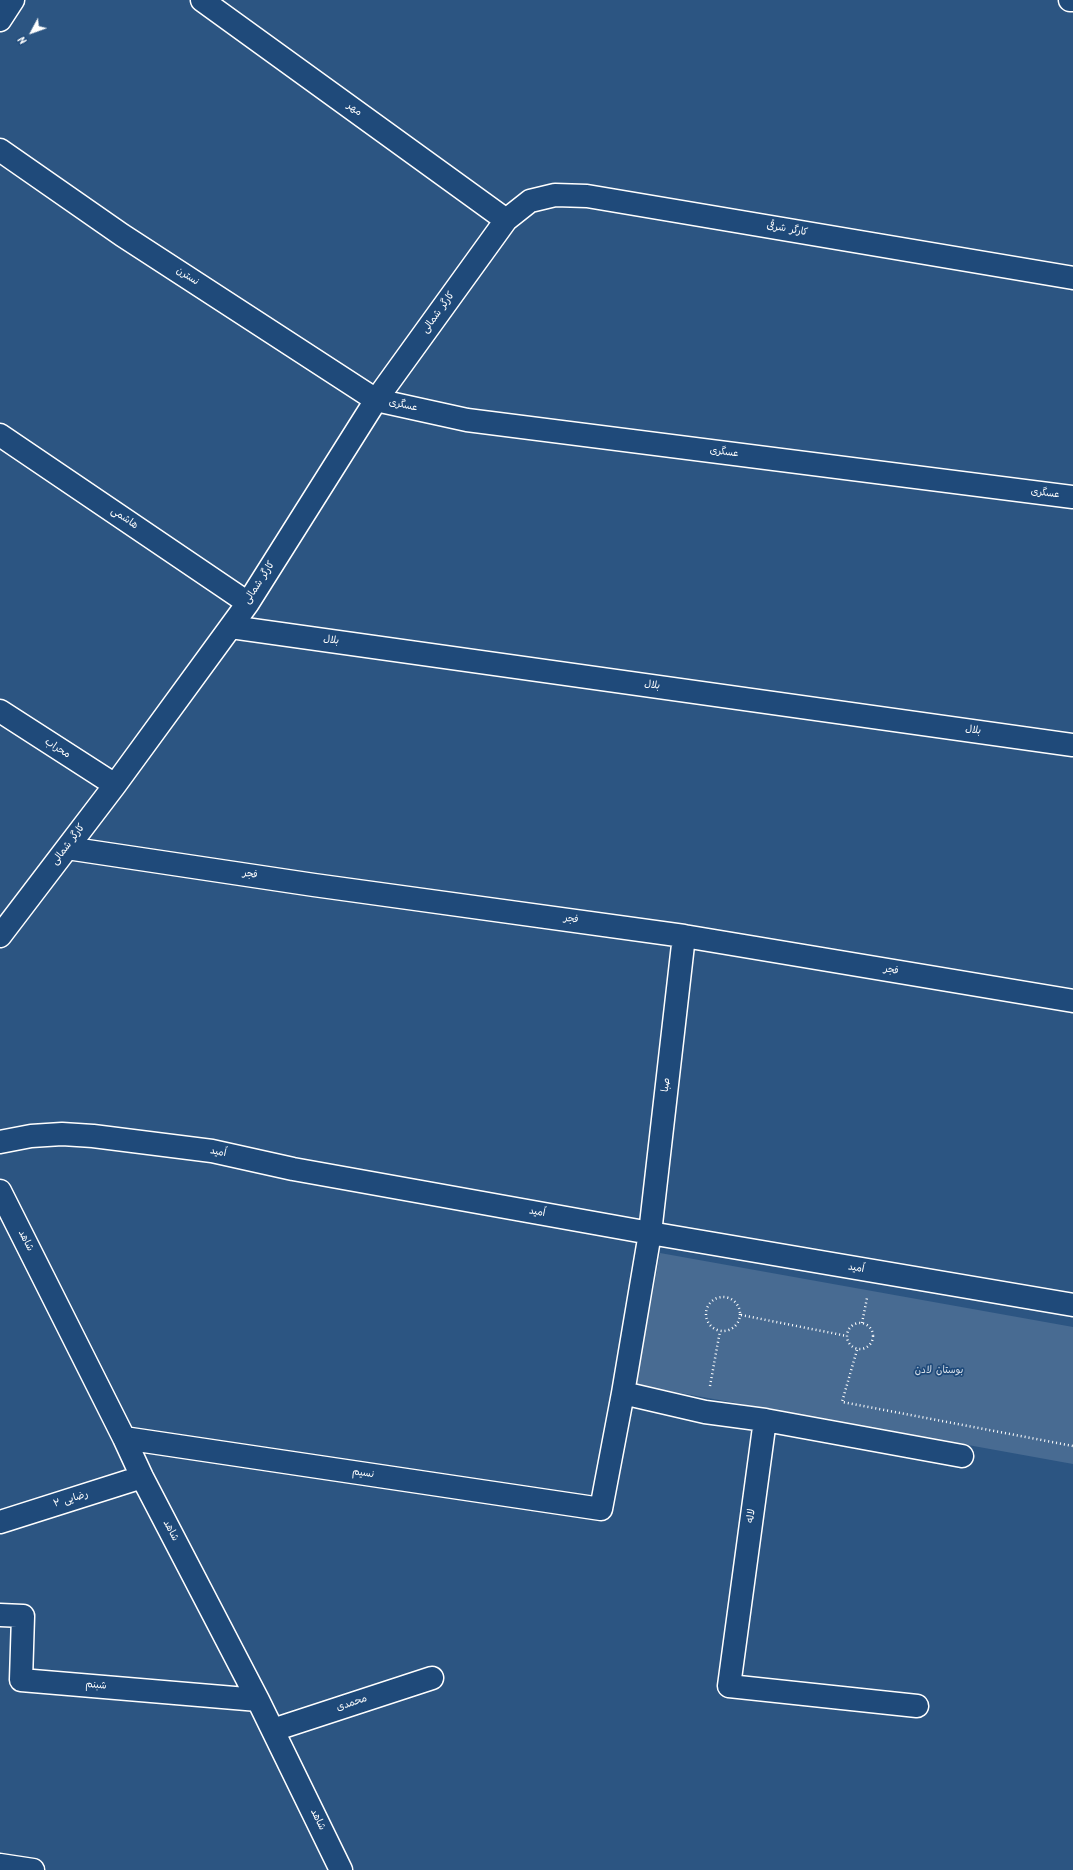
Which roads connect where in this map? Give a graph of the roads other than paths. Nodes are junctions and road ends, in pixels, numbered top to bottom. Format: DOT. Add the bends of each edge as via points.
graph roads {
  1 [pos="13,0"];
  2 [pos="202,0"];
  3 [pos="0,20"];
  4 [pos="0,150"];
  5 [pos="506,220"];
  6 [pos="1073,278"];
  7 [pos="376,400"];
  8 [pos="0,435"];
  9 [pos="1073,497"];
  10 [pos="248,602"];
  11 [pos="230,627"];
  12 [pos="0,712"];
  13 [pos="1073,745"];
  14 [pos="115,785"];
  15 [pos="67,848"];
  16 [pos="0,936"];
  17 [pos="684,936"];
  18 [pos="1073,1001"];
  19 [pos="0,1142"];
  20 [pos="0,1191"];
  21 [pos="650,1234"];
  22 [pos="1073,1305"];
  23 [pos="623,1393"];
  24 [pos="765,1420"];
  25 [pos="124,1438"];
  26 [pos="962,1456"];
  27 [pos="142,1477"];
  28 [pos="0,1522"];
  29 [pos="0,1615"];
  30 [pos="432,1678"];
  31 [pos="258,1700"];
  32 [pos="917,1706"];
  33 [pos="273,1730"];
  34 [pos="0,1864"];
  35 [pos="33,1870"];
  36 [pos="341,1870"];
  1 -- 3 [label="street"];
  2 -- 5 [label="street, مهر"];
  4 -- 7 [label="street, نسترن" via="122,235"];
  5 -- 6 [label="street, کارگر شرقی" via="530,201 556,195 587,196"];
  5 -- 7 [label="street, کارگر شمالی"];
  7 -- 9 [label="street, عسگری" via="468,420"];
  7 -- 10 [label="street, کارگر شمالی"];
  8 -- 10 [label="street, هاشمی"];
  10 -- 11 [label="street, کارگر شمالی"];
  11 -- 13 [label="street, بلال"];
  11 -- 14 [label="street, کارگر شمالی"];
  12 -- 14 [label="street, محراب"];
  14 -- 15 [label="street, کارگر شمالی"];
  15 -- 16 [label="street, کارگر شمالی"];
  15 -- 17 [label="street, فجر"];
  17 -- 18 [label="street, فجر"];
  17 -- 21 [label="street, صبا"];
  19 -- 21 [label="street, اُمید" via="31,1136 69,1135 212,1151 293,1169"];
  20 -- 25 [label="street, شاهد"];
  21 -- 22 [label="street, اُمید"];
  21 -- 23 [label="street, صبا"];
  23 -- 24 [label="street" via="705,1412"];
  23 -- 25 [label="street, نسیم" via="601,1510"];
  24 -- 26 [label="street"];
  24 -- 32 [label="street, لاله" via="729,1686"];
  25 -- 27 [label="street, شاهد"];
  27 -- 28 [label="street, رضایی ۲"];
  27 -- 31 [label="street, شاهد"];
  29 -- 31 [label="street, شبنم" via="23,1616 21,1680"];
  30 -- 33 [label="street, محمدی"];
  31 -- 33 [label="street, شاهد"];
  33 -- 36 [label="street, شاهد"];
  34 -- 35 [label="street"];
}
